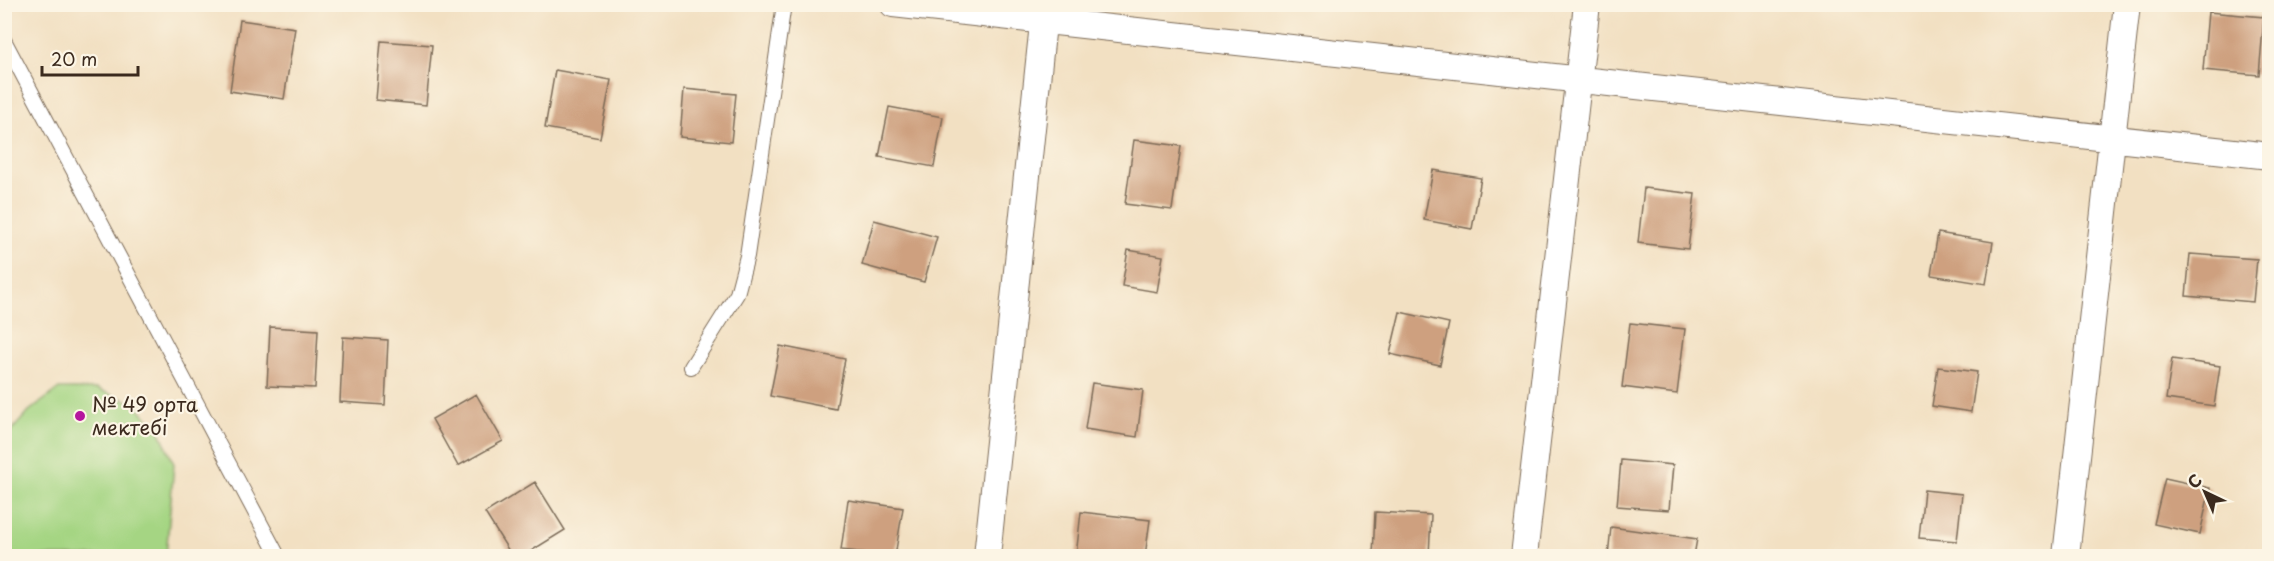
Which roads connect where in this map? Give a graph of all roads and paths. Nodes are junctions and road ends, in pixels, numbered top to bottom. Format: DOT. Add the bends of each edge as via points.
graph roads {
  1 [pos="784,4"];
  2 [pos="893,4"];
  3 [pos="1587,4"];
  4 [pos="2127,4"];
  5 [pos="1044,13"];
  6 [pos="4,40"];
  7 [pos="1579,80"];
  8 [pos="2114,139"];
  9 [pos="2270,156"];
  10 [pos="691,367"];
  11 [pos="278,556"];
  12 [pos="987,556"];
  13 [pos="1524,556"];
  14 [pos="2066,556"];
  1 -- 10 [label="lane" via="745,266 737,294"];
  2 -- 5 [label="street"];
  3 -- 7 [label="street"];
  4 -- 8 [label="street"];
  5 -- 7 [label="street"];
  5 -- 12 [label="street"];
  6 -- 11 [label="lane"];
  7 -- 8 [label="street"];
  7 -- 13 [label="street"];
  8 -- 9 [label="street"];
  8 -- 14 [label="street"];
}
